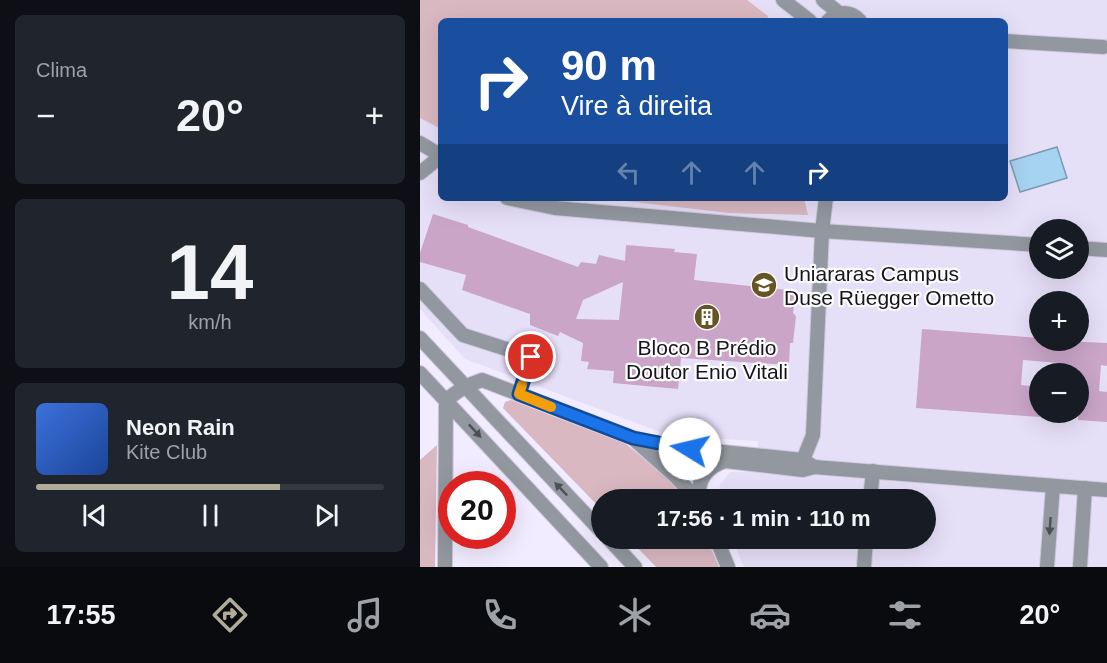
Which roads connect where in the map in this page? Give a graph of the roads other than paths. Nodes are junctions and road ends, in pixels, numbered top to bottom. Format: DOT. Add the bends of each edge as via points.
graph roads {
  1 [pos="783,0"];
  2 [pos="823,0"];
  3 [pos="845,12"];
  4 [pos="806,18"];
  5 [pos="1008,41"];
  6 [pos="1103,47"];
  7 [pos="420,143"];
  8 [pos="438,155"];
  9 [pos="438,158"];
  10 [pos="420,173"];
  11 [pos="521,201"];
  12 [pos="826,201"];
  13 [pos="822,231"];
  14 [pos="1029,244"];
  15 [pos="1089,249"];
  16 [pos="1107,250"];
  17 [pos="420,289"];
  18 [pos="420,338"];
  19 [pos="420,373"];
  20 [pos="464,387"];
  21 [pos="519,394"];
  22 [pos="446,400"];
  23 [pos="633,438"];
  24 [pos="807,466"];
  25 [pos="873,471"];
  26 [pos="1053,486"];
  27 [pos="1085,488"];
  28 [pos="688,489"];
  29 [pos="700,489"];
  30 [pos="871,489"];
  31 [pos="1107,490"];
  32 [pos="591,520"];
  33 [pos="618,549"];
  34 [pos="721,549"];
  35 [pos="865,549"];
  36 [pos="446,567"];
  37 [pos="601,567"];
  38 [pos="635,567"];
  39 [pos="728,567"];
  40 [pos="864,567"];
  41 [pos="1047,567"];
  42 [pos="1080,567"];
  1 -- 4 [label="street"];
  2 -- 3 [label="street"];
  5 -- 6 [label="street"];
  7 -- 8 [label="street"];
  9 -- 10 [label="street"];
  11 -- 13 [label="street" via="555,208"];
  12 -- 13 [label="street"];
  13 -- 14 [label="street"];
  13 -- 24 [label="street" via="813,435"];
  15 -- 16 [label="street"];
  17 -- 21 [label="street" via="463,335 537,359"];
  18 -- 20 [label="street"];
  19 -- 22 [label="street"];
  20 -- 21 [label="street" via="482,380"];
  20 -- 22 [label="street"];
  32 -- 20 [label="street, one-way"];
  21 -- 23 [label="street"];
  22 -- 36 [label="street"];
  22 -- 37 [label="street, one-way"];
  23 -- 24 [label="street"];
  23 -- 28 [label="street"];
  24 -- 25 [label="street"];
  24 -- 29 [label="street" via="725,461 709,469"];
  25 -- 26 [label="street"];
  25 -- 30 [label="street"];
  26 -- 27 [label="street"];
  26 -- 41 [label="street, one-way"];
  27 -- 31 [label="street"];
  27 -- 42 [label="street"];
  33 -- 38 [label="street"];
  34 -- 39 [label="street"];
  35 -- 40 [label="street"];
}
